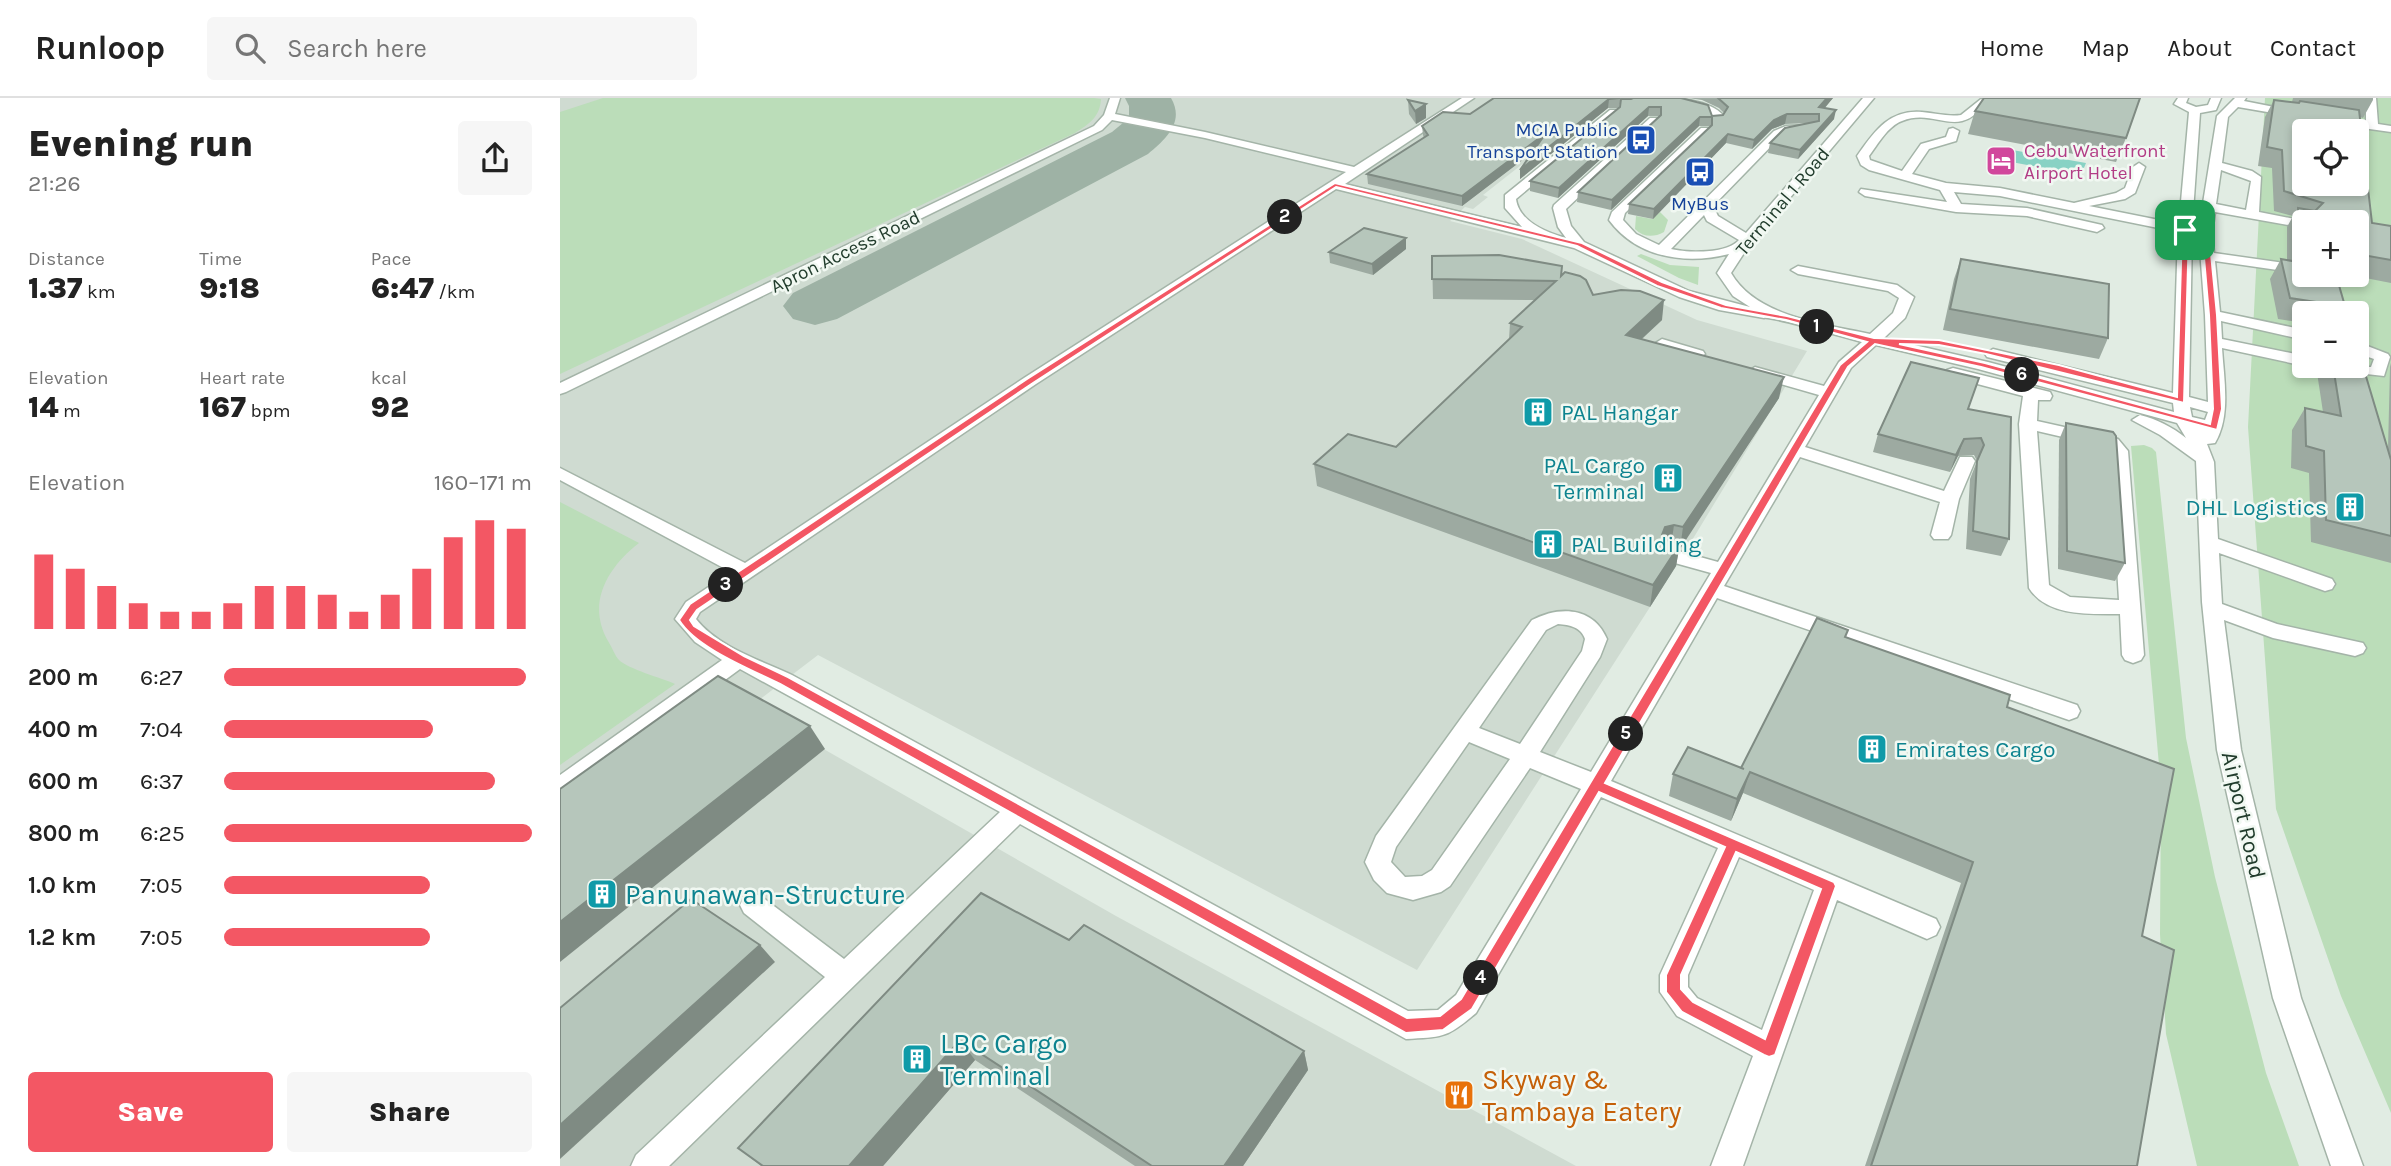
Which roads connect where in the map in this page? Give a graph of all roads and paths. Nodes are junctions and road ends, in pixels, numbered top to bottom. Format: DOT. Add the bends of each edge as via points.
graph roads {
  1 [pos="1115,98"];
  2 [pos="1469,98"];
  3 [pos="1661,98"];
  4 [pos="1869,98"];
  5 [pos="2183,98"];
  6 [pos="2216,98"];
  7 [pos="2371,98"];
  8 [pos="1677,101"];
  9 [pos="2239,101"];
  10 [pos="1981,102"];
  11 [pos="2195,110"];
  12 [pos="1665,111"];
  13 [pos="1614,112"];
  14 [pos="1109,116"];
  15 [pos="1654,120"];
  16 [pos="1811,127"];
  17 [pos="2372,127"];
  18 [pos="1825,129"];
  19 [pos="2391,129"];
  20 [pos="1954,131"];
  21 [pos="1840,132"];
  22 [pos="2216,164"];
  23 [pos="2139,167"];
  24 [pos="1356,171"];
  25 [pos="1905,176"];
  26 [pos="1335,185"];
  27 [pos="1945,187"];
  28 [pos="1865,191"];
  29 [pos="2064,205"];
  30 [pos="1707,206"];
  31 [pos="2210,207"];
  32 [pos="1956,208"];
  33 [pos="2252,213"];
  34 [pos="2292,221"];
  35 [pos="2096,228"];
  36 [pos="2185,230"];
  37 [pos="2205,233"];
  38 [pos="1541,234"];
  39 [pos="1743,244"];
  40 [pos="1579,245"];
  41 [pos="1662,250"];
  42 [pos="2208,256"];
  43 [pos="2292,268"];
  44 [pos="1798,270"];
  45 [pos="2213,315"];
  46 [pos="1787,318"];
  47 [pos="2292,332"];
  48 [pos="1873,341"];
  49 [pos="2214,342"];
  50 [pos="1662,344"];
  51 [pos="2369,352"];
  52 [pos="2292,358"];
  53 [pos="1713,359"];
  54 [pos="1739,367"];
  55 [pos="2369,372"];
  56 [pos="560,389"];
  57 [pos="1829,393"];
  58 [pos="2032,393"];
  59 [pos="2181,401"];
  60 [pos="2217,409"];
  61 [pos="2184,422"];
  62 [pos="2028,424"];
  63 [pos="2214,428"];
  64 [pos="1793,449"];
  65 [pos="2204,457"];
  66 [pos="1966,461"];
  67 [pos="560,472"];
  68 [pos="1950,499"];
  69 [pos="1941,536"];
  70 [pos="2209,542"];
  71 [pos="1671,555"];
  72 [pos="746,572"];
  73 [pos="1717,580"];
  74 [pos="2325,584"];
  75 [pos="2130,607"];
  76 [pos="2213,608"];
  77 [pos="2356,648"];
  78 [pos="2133,655"];
  79 [pos="740,659"];
  80 [pos="2069,710"];
  81 [pos="1464,731"];
  82 [pos="1525,756"];
  83 [pos="1597,785"];
  84 [pos="560,788"];
  85 [pos="1017,811"];
  86 [pos="1732,844"];
  87 [pos="1829,886"];
  88 [pos="753,905"];
  89 [pos="1927,927"];
  90 [pos="846,976"];
  91 [pos="1769,1049"];
  92 [pos="648,1166"];
  93 [pos="1727,1166"];
  94 [pos="2347,1166"];
  1 -- 14 [label="street"];
  2 -- 24 [label="street"];
  3 -- 8 [label="street"];
  4 -- 21 [label="street, Terminal 1 Road"];
  5 -- 11 [label="street" via="2180,104"];
  6 -- 11 [label="street" via="2212,108"];
  7 -- 17 [label="street"];
  8 -- 12 [label="street"];
  8 -- 41 [label="street" via="1712,110 1718,116 1616,220 1637,241"];
  9 -- 17 [label="street"];
  9 -- 22 [label="street, Airport Road" via="2223,117"];
  10 -- 25 [label="street" via="1967,118 1902,116 1893,121 1863,156 1873,167"];
  11 -- 36 [label="street, Airport Road"];
  13 -- 38 [label="street" via="1510,198 1516,215"];
  14 -- 24 [label="street"];
  14 -- 56 [label="street, Apron Access Road" via="1098,128 1057,150"];
  15 -- 40 [label="street" via="1559,208 1565,227"];
  16 -- 30 [label="street" via="1778,133"];
  17 -- 19 [label="street"];
  18 -- 21 [label="street"];
  20 -- 25 [label="street" via="1952,139 1925,147"];
  21 -- 39 [label="street, Terminal 1 Road"];
  22 -- 31 [label="street, Airport Road"];
  22 -- 33 [label="street" via="2257,180"];
  23 -- 29 [label="street" via="2132,190 2099,201"];
  24 -- 26 [label="street"];
  25 -- 27 [label="street"];
  26 -- 38 [label="street"];
  26 -- 72 [label="street" via="1030,381"];
  27 -- 29 [label="street"];
  27 -- 32 [label="street"];
  28 -- 32 [label="street"];
  29 -- 36 [label="street"];
  30 -- 39 [label="street" via="1712,218"];
  30 -- 41 [label="street"];
  31 -- 33 [label="street"];
  31 -- 37 [label="street, Airport Road"];
  32 -- 35 [label="street" via="2026,212"];
  33 -- 34 [label="street"];
  36 -- 37 [label="street"];
  36 -- 59 [label="street, Airport Road"];
  37 -- 42 [label="street, Airport Road"];
  38 -- 40 [label="street"];
  39 -- 41 [label="street" via="1701,256"];
  39 -- 46 [label="street, Terminal 1 Road" via="1724,273 1728,284"];
  40 -- 46 [label="street" via="1684,294 1724,307"];
  42 -- 43 [label="street"];
  42 -- 45 [label="street, Airport Road"];
  44 -- 48 [label="street" via="1892,288 1907,296 1900,315"];
  45 -- 47 [label="street"];
  45 -- 49 [label="street, Airport Road"];
  46 -- 48 [label="street, Terminal 1 Road"];
  48 -- 57 [label="street" via="1844,365"];
  48 -- 58 [label="street, Terminal 1 Road" via="1959,375"];
  48 -- 59 [label="street, Terminal 1 Road" via="1939,342"];
  48 -- 61 [label="street, Terminal 1 Road" via="1996,368"];
  49 -- 52 [label="street"];
  49 -- 60 [label="street, Airport Road"];
  50 -- 53 [label="street"];
  51 -- 55 [label="street" via="2382,357 2378,373"];
  54 -- 57 [label="street"];
  57 -- 64 [label="street"];
  58 -- 62 [label="street"];
  58 -- 65 [label="street, Terminal 1 Road" via="2149,423"];
  59 -- 60 [label="street, Terminal 1 Road"];
  59 -- 61 [label="street, Airport Road"];
  60 -- 63 [label="street, Airport Road"];
  61 -- 63 [label="street, Terminal 1 Road"];
  61 -- 65 [label="street, Airport Road"];
  62 -- 75 [label="street" via="2112,443 2119,451"];
  62 -- 75 [label="street" via="2039,588 2049,598 2066,604"];
  63 -- 65 [label="street, Airport Road"];
  64 -- 68 [label="street"];
  64 -- 73 [label="street"];
  65 -- 70 [label="street, Airport Road"];
  66 -- 68 [label="street"];
  67 -- 72 [label="street"];
  68 -- 69 [label="street"];
  70 -- 74 [label="street"];
  70 -- 76 [label="street, Airport Road"];
  71 -- 73 [label="street"];
  72 -- 79 [label="street" via="694,607 685,620 690,629"];
  73 -- 80 [label="street"];
  73 -- 83 [label="street"];
  75 -- 78 [label="street"];
  76 -- 77 [label="street" via="2273,631"];
  76 -- 94 [label="street, Airport Road" via="2229,750 2287,998"];
  79 -- 84 [label="street"];
  79 -- 85 [label="street"];
  81 -- 82 [label="street"];
  81 -- 82 [label="street" via="1539,625 1555,617 1583,622 1594,632 1595,645"];
  81 -- 82 [label="street" via="1380,852 1381,872 1398,887 1421,889 1441,878"];
  82 -- 83 [label="street"];
  83 -- 85 [label="street" via="1466,1004 1443,1023 1406,1025"];
  83 -- 86 [label="street"];
  85 -- 90 [label="street"];
  86 -- 87 [label="street"];
  86 -- 91 [label="street" via="1674,975 1674,992 1687,1007"];
  87 -- 89 [label="street"];
  87 -- 91 [label="street"];
  88 -- 90 [label="street"];
  90 -- 92 [label="street"];
  91 -- 93 [label="street"];
}
